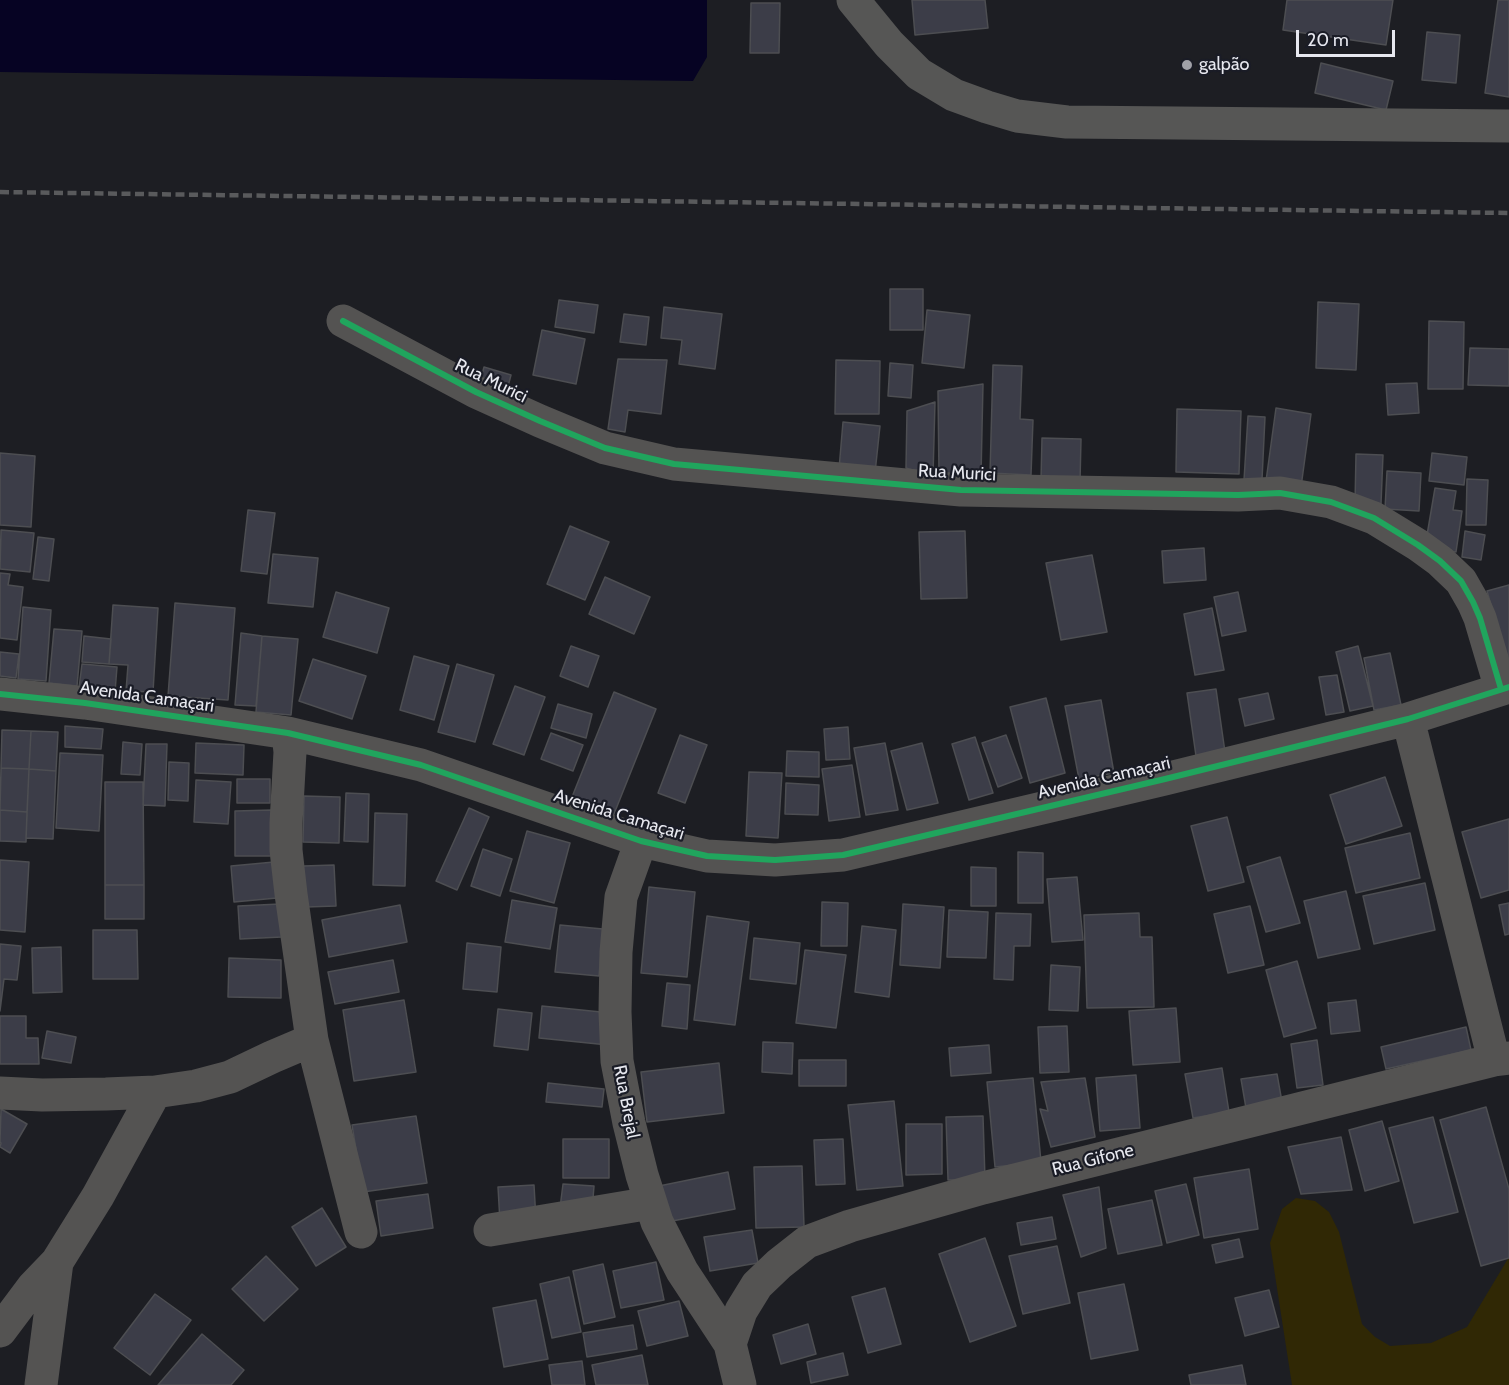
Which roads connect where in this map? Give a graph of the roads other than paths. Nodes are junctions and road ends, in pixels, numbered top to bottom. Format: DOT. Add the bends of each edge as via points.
graph roads {
  1 [pos="854,0"];
  2 [pos="1509,126"];
  3 [pos="343,321"];
  4 [pos="1505,688"];
  5 [pos="0,694"];
  6 [pos="1408,719"];
  7 [pos="288,733"];
  8 [pos="641,841"];
  9 [pos="312,1040"];
  10 [pos="1501,1059"];
  11 [pos="155,1092"];
  12 [pos="0,1093"];
  13 [pos="651,1203"];
  14 [pos="490,1230"];
  15 [pos="361,1232"];
  16 [pos="57,1262"];
  17 [pos="0,1331"];
  18 [pos="730,1344"];
  19 [pos="41,1385"];
  20 [pos="740,1385"];
  1 -- 2 [label="street" via="888,44 919,74 954,95 1017,116 1068,122"];
  3 -- 4 [label="street, Rua Murici" via="476,392 540,421 605,448 674,464 962,490 1280,493 1331,502 1374,519 1418,545 1461,581 1480,618"];
  4 -- 6 [label="street, Avenida Camaçari"];
  5 -- 7 [label="street, Avenida Camaçari"];
  6 -- 8 [label="street, Avenida Camaçari" via="843,855 775,860 707,856"];
  6 -- 10 [label="street"];
  7 -- 8 [label="street, Avenida Camaçari" via="421,765"];
  7 -- 9 [label="street" via="286,850"];
  8 -- 13 [label="street, Rua Brejal" via="621,897 615,1012 617,1060"];
  9 -- 11 [label="street" via="230,1077"];
  9 -- 15 [label="street"];
  10 -- 18 [label="street, Rua Gifone" via="983,1188 850,1226 807,1242 778,1264 757,1285 741,1311"];
  11 -- 12 [label="street"];
  11 -- 16 [label="street"];
  13 -- 14 [label="street"];
  13 -- 18 [label="street, Rua Brejal" via="682,1271"];
  16 -- 17 [label="street"];
  16 -- 19 [label="street"];
  18 -- 20 [label="street"];
}
